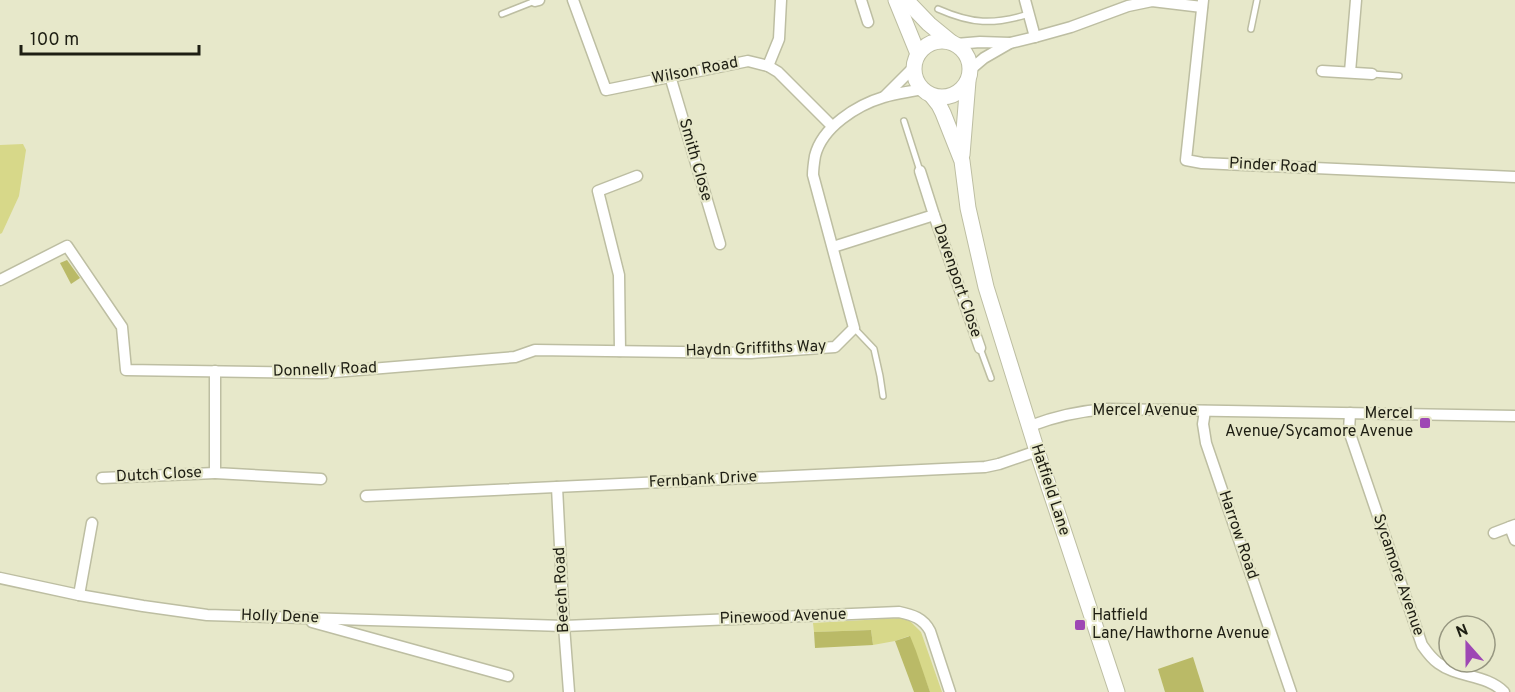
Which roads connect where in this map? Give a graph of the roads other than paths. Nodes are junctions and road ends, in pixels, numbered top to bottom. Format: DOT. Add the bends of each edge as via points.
graph roads {
  1 [pos="573,0"];
  2 [pos="781,0"];
  3 [pos="861,0"];
  4 [pos="897,0"];
  5 [pos="906,0"];
  6 [pos="1025,0"];
  7 [pos="1257,0"];
  8 [pos="1356,0"];
  9 [pos="537,1"];
  10 [pos="1203,3"];
  11 [pos="938,9"];
  12 [pos="502,14"];
  13 [pos="1029,14"];
  14 [pos="868,22"];
  15 [pos="1251,28"];
  16 [pos="1035,38"];
  17 [pos="954,43"];
  18 [pos="1010,43"];
  19 [pos="916,61"];
  20 [pos="768,66"];
  21 [pos="1322,71"];
  22 [pos="1350,72"];
  23 [pos="1372,74"];
  24 [pos="969,75"];
  25 [pos="670,76"];
  26 [pos="1399,76"];
  27 [pos="927,93"];
  28 [pos="884,97"];
  29 [pos="904,121"];
  30 [pos="832,126"];
  31 [pos="962,162"];
  32 [pos="921,171"];
  33 [pos="638,176"];
  34 [pos="1515,177"];
  35 [pos="934,215"];
  36 [pos="720,244"];
  37 [pos="833,247"];
  38 [pos="0,280"];
  39 [pos="854,328"];
  40 [pos="980,348"];
  41 [pos="621,351"];
  42 [pos="522,354"];
  43 [pos="214,371"];
  44 [pos="991,378"];
  45 [pos="883,396"];
  46 [pos="1205,411"];
  47 [pos="1350,412"];
  48 [pos="1515,416"];
  49 [pos="1029,426"];
  50 [pos="1036,451"];
  51 [pos="215,473"];
  52 [pos="102,478"];
  53 [pos="321,479"];
  54 [pos="557,487"];
  55 [pos="366,496"];
  56 [pos="92,523"];
  57 [pos="1512,526"];
  58 [pos="1494,533"];
  59 [pos="1515,540"];
  60 [pos="0,578"];
  61 [pos="79,596"];
  62 [pos="294,618"];
  63 [pos="564,627"];
  64 [pos="508,676"];
  65 [pos="1289,691"];
  66 [pos="569,692"];
  67 [pos="950,692"];
  68 [pos="1117,692"];
  69 [pos="1504,692"];
  1 -- 25 [label="street, Wilson Road" via="606,90"];
  2 -- 20 [label="street" via="779,39"];
  3 -- 14 [label="street"];
  4 -- 19 [label="street"];
  5 -- 17 [label="street"];
  6 -- 13 [label="street"];
  7 -- 15 [label="lane"];
  8 -- 22 [label="street"];
  9 -- 12 [label="lane"];
  10 -- 16 [label="street" via="1152,1 1128,6"];
  10 -- 34 [label="street, Pinder Road" via="1186,160"];
  11 -- 13 [label="lane" via="978,22 1007,21"];
  13 -- 16 [label="street"];
  16 -- 18 [label="street"];
  17 -- 18 [label="street"];
  17 -- 19 [label="street" via="932,42"];
  17 -- 24 [label="street" via="969,59"];
  18 -- 24 [label="street" via="984,58"];
  19 -- 27 [label="street" via="917,83"];
  19 -- 28 [label="street"];
  20 -- 25 [label="street, Wilson Road" via="748,61"];
  20 -- 30 [label="street"];
  21 -- 22 [label="street"];
  22 -- 23 [label="street"];
  23 -- 26 [label="lane"];
  24 -- 27 [label="street" via="962,89 953,95 943,98"];
  24 -- 31 [label="street"];
  25 -- 36 [label="street, Smith Close"];
  27 -- 28 [label="street"];
  27 -- 31 [label="street" via="943,112"];
  28 -- 30 [label="street"];
  29 -- 32 [label="lane"];
  30 -- 37 [label="street" via="815,155 813,175"];
  31 -- 49 [label="street, Hatfield Lane" via="986,287"];
  32 -- 35 [label="street, Davenport Close"];
  33 -- 41 [label="street" via="598,191 620,275"];
  35 -- 37 [label="street, Davenport Close"];
  35 -- 40 [label="street, Davenport Close"];
  37 -- 39 [label="street"];
  38 -- 43 [label="street, Donnelly Road" via="67,246 122,327 126,370"];
  39 -- 41 [label="street, Haydn Griffiths Way" via="835,347 751,353"];
  39 -- 45 [label="lane" via="874,349"];
  40 -- 44 [label="lane"];
  41 -- 42 [label="street, Haydn Griffiths Way" via="535,350"];
  42 -- 43 [label="street, Donnelly Road" via="322,373"];
  43 -- 51 [label="street, Dutch Close"];
  46 -- 47 [label="street, Mercel Avenue"];
  46 -- 49 [label="street, Mercel Avenue" via="1089,410"];
  46 -- 65 [label="street, Harrow Road" via="1206,443"];
  47 -- 48 [label="street, Mercel Avenue"];
  47 -- 69 [label="street, Sycamore Avenue" via="1349,431 1422,645 1430,657 1446,668 1493,683"];
  49 -- 50 [label="street, Hatfield Lane"];
  50 -- 54 [label="street, Fernbank Drive" via="985,467"];
  50 -- 68 [label="street, Hatfield Lane"];
  51 -- 52 [label="street, Dutch Close"];
  51 -- 53 [label="street, Dutch Close"];
  54 -- 55 [label="street, Fernbank Drive"];
  54 -- 63 [label="street, Beech Road"];
  56 -- 61 [label="street"];
  57 -- 58 [label="street"];
  57 -- 59 [label="street"];
  60 -- 61 [label="street, Holly Dene"];
  61 -- 62 [label="street, Holly Dene" via="207,615"];
  62 -- 63 [label="street, Holly Dene"];
  62 -- 64 [label="street"];
  63 -- 66 [label="street, Beech Road"];
  63 -- 67 [label="street, Pinewood Avenue" via="899,612 927,625"];
}
